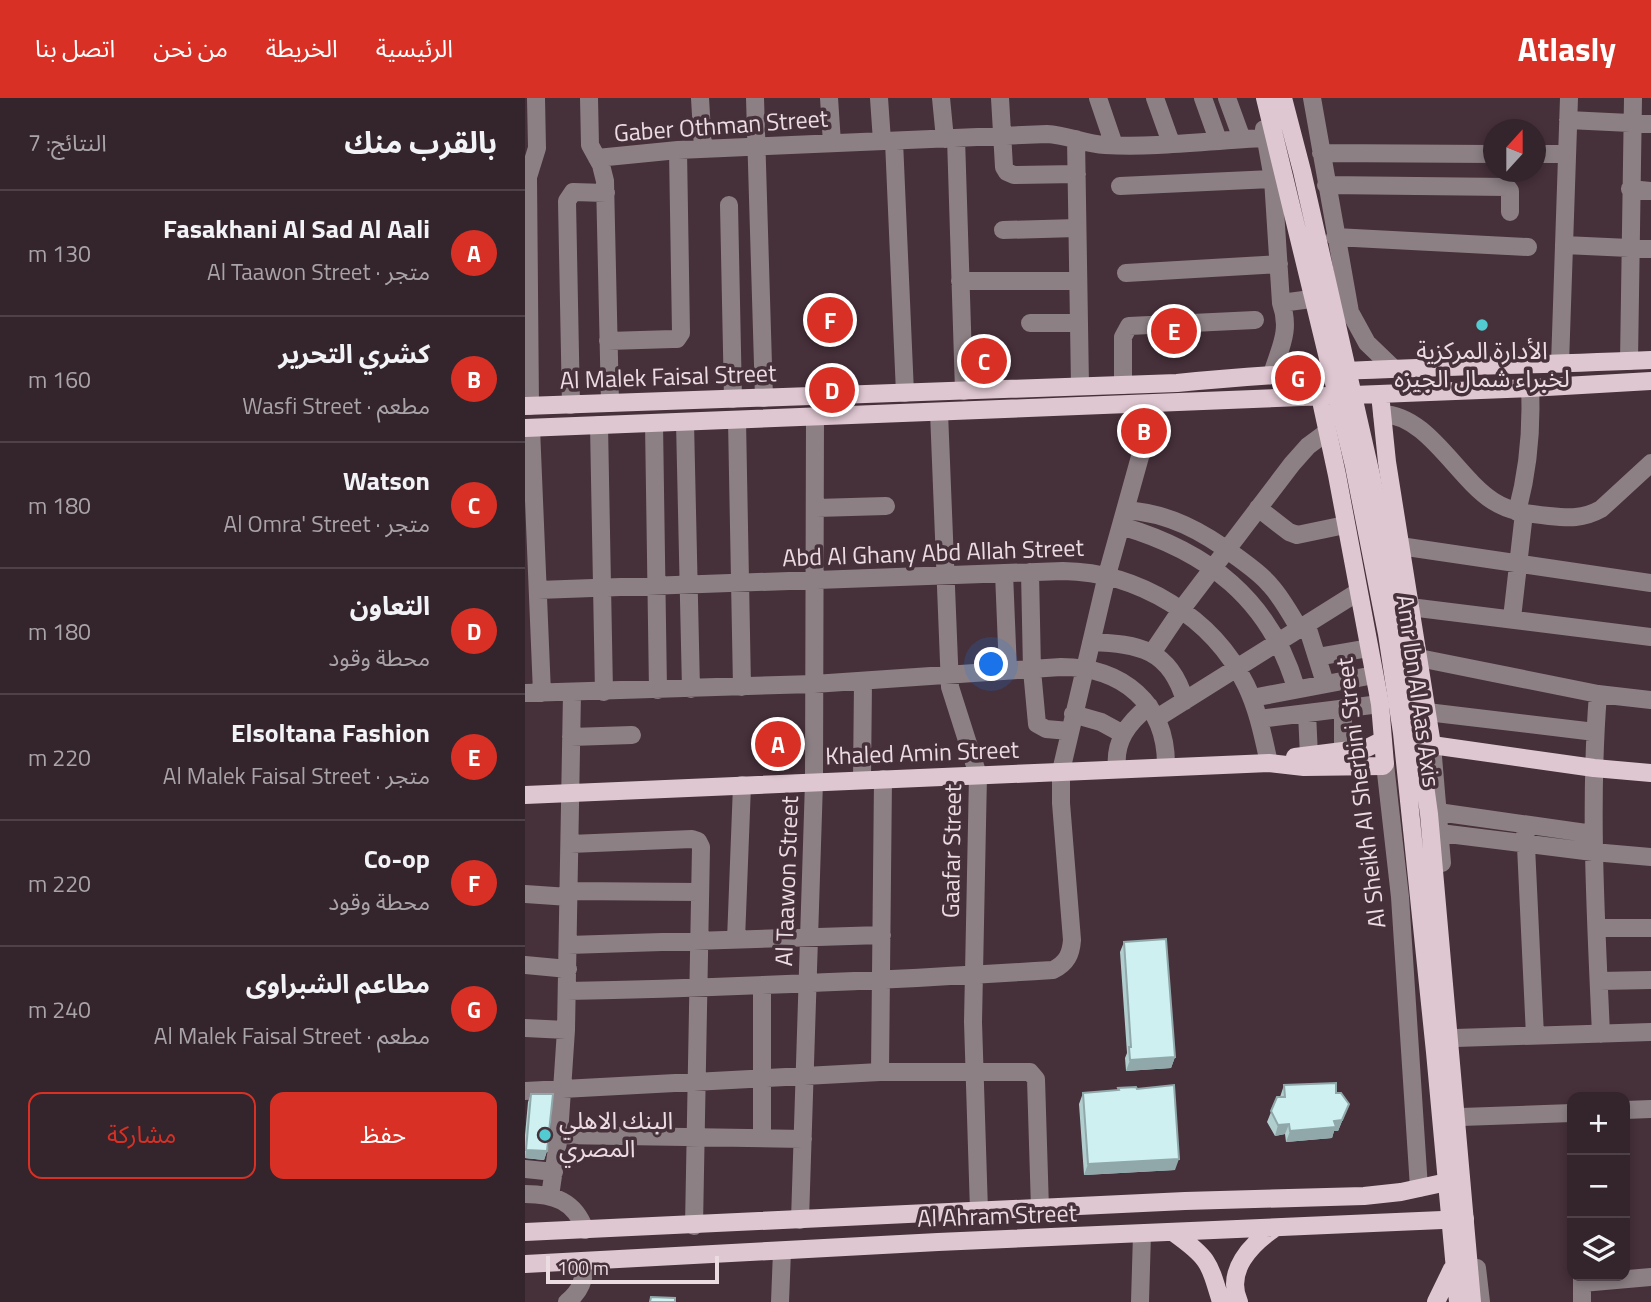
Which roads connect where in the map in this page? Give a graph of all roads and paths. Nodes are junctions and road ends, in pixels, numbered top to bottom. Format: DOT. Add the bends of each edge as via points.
graph roads {
  1 [pos="536,98"];
  2 [pos="589,98"];
  3 [pos="700,98"];
  4 [pos="755,98"];
  5 [pos="829,98"];
  6 [pos="879,98"];
  7 [pos="941,98"];
  8 [pos="1000,98"];
  9 [pos="1098,98"];
  10 [pos="1155,98"];
  11 [pos="1203,98"];
  12 [pos="1227,98"];
  13 [pos="1258,98"];
  14 [pos="1265,98"];
  15 [pos="1283,98"];
  16 [pos="1312,98"];
  17 [pos="1560,98"];
  18 [pos="1569,98"];
  19 [pos="1633,98"];
  20 [pos="1568,120"];
  21 [pos="1632,123"];
  22 [pos="1651,124"];
  23 [pos="1002,136"];
  24 [pos="950,138"];
  25 [pos="1266,138"];
  26 [pos="1076,139"];
  27 [pos="1241,139"];
  28 [pos="1218,140"];
  29 [pos="888,141"];
  30 [pos="1171,143"];
  31 [pos="832,144"];
  32 [pos="1114,145"];
  33 [pos="757,146"];
  34 [pos="703,149"];
  35 [pos="678,150"];
  36 [pos="1321,153"];
  37 [pos="1483,154"];
  38 [pos="1546,154"];
  39 [pos="1567,154"];
  40 [pos="597,159"];
  41 [pos="1077,174"];
  42 [pos="1273,179"];
  43 [pos="1326,185"];
  44 [pos="1120,186"];
  45 [pos="1630,190"];
  46 [pos="1651,191"];
  47 [pos="606,193"];
  48 [pos="729,205"];
  49 [pos="1510,212"];
  50 [pos="1077,228"];
  51 [pos="1003,230"];
  52 [pos="1335,237"];
  53 [pos="1564,245"];
  54 [pos="1528,247"];
  55 [pos="1629,248"];
  56 [pos="1651,249"];
  57 [pos="1279,264"];
  58 [pos="1126,273"];
  59 [pos="960,281"];
  60 [pos="1078,281"];
  61 [pos="1345,295"];
  62 [pos="1281,303"];
  63 [pos="1255,320"];
  64 [pos="1030,323"];
  65 [pos="1079,323"];
  66 [pos="608,341"];
  67 [pos="1651,360"];
  68 [pos="1629,361"];
  69 [pos="1560,364"];
  70 [pos="1392,368"];
  71 [pos="1272,374"];
  72 [pos="1651,381"];
  73 [pos="1177,383"];
  74 [pos="1151,384"];
  75 [pos="1123,385"];
  76 [pos="1080,386"];
  77 [pos="1530,388"];
  78 [pos="964,391"];
  79 [pos="905,393"];
  80 [pos="1380,394"];
  81 [pos="1320,396"];
  82 [pos="764,398"];
  83 [pos="733,399"];
  84 [pos="1179,402"];
  85 [pos="610,403"];
  86 [pos="1155,403"];
  87 [pos="571,405"];
  88 [pos="528,406"];
  89 [pos="939,412"];
  90 [pos="1382,414"];
  91 [pos="815,417"];
  92 [pos="737,420"];
  93 [pos="685,422"];
  94 [pos="654,423"];
  95 [pos="599,425"];
  96 [pos="528,428"];
  97 [pos="1327,432"];
  98 [pos="1387,461"];
  99 [pos="1651,463"];
  100 [pos="1337,475"];
  101 [pos="886,506"];
  102 [pos="815,508"];
  103 [pos="1258,508"];
  104 [pos="1521,513"];
  105 [pos="1123,518"];
  106 [pos="1345,524"];
  107 [pos="1400,546"];
  108 [pos="1226,549"];
  109 [pos="1518,564"];
  110 [pos="1213,568"];
  111 [pos="1030,572"];
  112 [pos="1004,573"];
  113 [pos="946,575"];
  114 [pos="1107,575"];
  115 [pos="815,580"];
  116 [pos="740,583"];
  117 [pos="1651,583"];
  118 [pos="687,585"];
  119 [pos="657,586"];
  120 [pos="602,588"];
  121 [pos="538,590"];
  122 [pos="1358,592"];
  123 [pos="1411,607"];
  124 [pos="1181,610"];
  125 [pos="1512,618"];
  126 [pos="1304,628"];
  127 [pos="1651,637"];
  128 [pos="1091,642"];
  129 [pos="1278,643"];
  130 [pos="1369,648"];
  131 [pos="1152,653"];
  132 [pos="1317,657"];
  133 [pos="1419,657"];
  134 [pos="1085,668"];
  135 [pos="1237,669"];
  136 [pos="1032,670"];
  137 [pos="1008,671"];
  138 [pos="1374,675"];
  139 [pos="949,676"];
  140 [pos="863,681"];
  141 [pos="1325,683"];
  142 [pos="814,684"];
  143 [pos="742,687"];
  144 [pos="1296,688"];
  145 [pos="691,689"];
  146 [pos="658,690"];
  147 [pos="604,692"];
  148 [pos="533,693"];
  149 [pos="572,693"];
  150 [pos="1598,694"];
  151 [pos="1252,698"];
  152 [pos="1651,700"];
  153 [pos="1185,701"];
  154 [pos="1380,704"];
  155 [pos="1343,709"];
  156 [pos="1153,712"];
  157 [pos="1427,712"];
  158 [pos="1307,713"];
  159 [pos="1259,719"];
  160 [pos="1071,723"];
  161 [pos="1595,732"];
  162 [pos="1123,734"];
  163 [pos="632,735"];
  164 [pos="571,737"];
  165 [pos="1383,740"];
  166 [pos="1432,745"];
  167 [pos="1343,752"];
  168 [pos="1309,755"];
  169 [pos="1274,763"];
  170 [pos="1385,764"];
  171 [pos="1166,767"];
  172 [pos="1594,768"];
  173 [pos="1117,769"];
  174 [pos="1061,771"];
  175 [pos="1651,773"];
  176 [pos="978,775"];
  177 [pos="883,779"];
  178 [pos="862,780"];
  179 [pos="814,782"];
  180 [pos="742,785"];
  181 [pos="570,793"];
  182 [pos="525,795"];
  183 [pos="1439,813"];
  184 [pos="1525,825"];
  185 [pos="1440,833"];
  186 [pos="1593,834"];
  187 [pos="569,844"];
  188 [pos="1526,844"];
  189 [pos="1593,852"];
  190 [pos="1651,857"];
  191 [pos="700,892"];
  192 [pos="525,894"];
  193 [pos="569,894"];
  194 [pos="1597,928"];
  195 [pos="1651,928"];
  196 [pos="882,935"];
  197 [pos="809,937"];
  198 [pos="736,940"];
  199 [pos="699,941"];
  200 [pos="568,945"];
  201 [pos="525,965"];
  202 [pos="568,969"];
  203 [pos="973,975"];
  204 [pos="881,980"];
  205 [pos="1651,980"];
  206 [pos="1599,981"];
  207 [pos="808,983"];
  208 [pos="762,985"];
  209 [pos="698,989"];
  210 [pos="567,991"];
  211 [pos="525,1028"];
  212 [pos="566,1030"];
  213 [pos="1651,1032"];
  214 [pos="1601,1034"];
  215 [pos="1535,1036"];
  216 [pos="1455,1038"];
  217 [pos="880,1072"];
  218 [pos="974,1072"];
  219 [pos="805,1076"];
  220 [pos="762,1079"];
  221 [pos="696,1082"];
  222 [pos="562,1090"];
  223 [pos="525,1091"];
  224 [pos="1651,1109"];
  225 [pos="1630,1110"];
  226 [pos="1567,1112"];
  227 [pos="1461,1117"];
  228 [pos="559,1135"];
  229 [pos="694,1137"];
  230 [pos="762,1138"];
  231 [pos="803,1139"];
  232 [pos="525,1169"];
  233 [pos="554,1172"];
  234 [pos="1468,1177"];
  235 [pos="1419,1188"];
  236 [pos="525,1194"];
  237 [pos="550,1196"];
  238 [pos="1040,1209"];
  239 [pos="979,1211"];
  240 [pos="1472,1219"];
  241 [pos="800,1220"];
  242 [pos="1444,1220"];
  243 [pos="694,1226"];
  244 [pos="630,1227"];
  245 [pos="1275,1228"];
  246 [pos="585,1230"];
  247 [pos="525,1232"];
  248 [pos="1174,1233"];
  249 [pos="1142,1234"];
  250 [pos="782,1251"];
  251 [pos="631,1260"];
  252 [pos="585,1262"];
  253 [pos="1455,1262"];
  254 [pos="525,1264"];
  255 [pos="1651,1277"];
  256 [pos="1630,1278"];
  257 [pos="1582,1281"];
  258 [pos="566,1302"];
  259 [pos="779,1302"];
  260 [pos="1140,1302"];
  261 [pos="1221,1302"];
  262 [pos="1239,1302"];
  263 [pos="1436,1302"];
  264 [pos="1451,1302"];
  265 [pos="1458,1302"];
  266 [pos="1472,1302"];
  267 [pos="1481,1302"];
  268 [pos="1582,1302"];
  1 -- 88 [label="street" via="537,148 529,177"];
  2 -- 40 [label="street" via="590,140"];
  3 -- 34 [label="street"];
  4 -- 33 [label="street"];
  5 -- 31 [label="street"];
  6 -- 29 [label="street"];
  7 -- 24 [label="street"];
  8 -- 23 [label="street"];
  9 -- 32 [label="street"];
  10 -- 30 [label="street"];
  11 -- 28 [label="street"];
  12 -- 27 [label="street"];
  13 -- 25 [label="street"];
  14 -- 253 [label="main road, Amr Ibn Al Aas Axis, bridge" via="1354,466 1387,634 1402,733"];
  15 -- 266 [label="main road, Amr Ibn Al Aas Axis, bridge" via="1371,475 1410,677 1429,814"];
  16 -- 36 [label="street"];
  17 -- 18 [label="street"];
  18 -- 20 [label="street"];
  19 -- 21 [label="street"];
  20 -- 21 [label="street"];
  20 -- 39 [label="street"];
  21 -- 22 [label="street"];
  21 -- 45 [label="street"];
  23 -- 24 [label="street, Gaber Othman Street"];
  23 -- 26 [label="street, Gaber Othman Street" via="1047,134"];
  23 -- 41 [label="street" via="1009,174"];
  24 -- 29 [label="street, Gaber Othman Street"];
  24 -- 59 [label="street"];
  25 -- 27 [label="street, Gaber Othman Street"];
  25 -- 42 [label="street"];
  26 -- 32 [label="street, Gaber Othman Street"];
  26 -- 41 [label="street"];
  27 -- 28 [label="street, Gaber Othman Street"];
  28 -- 30 [label="street, Gaber Othman Street"];
  29 -- 31 [label="street, Gaber Othman Street"];
  29 -- 79 [label="street"];
  30 -- 32 [label="street, Gaber Othman Street"];
  31 -- 33 [label="street, Gaber Othman Street"];
  33 -- 34 [label="street, Gaber Othman Street"];
  33 -- 82 [label="street"];
  34 -- 35 [label="street, Gaber Othman Street"];
  35 -- 40 [label="street, Gaber Othman Street"];
  35 -- 66 [label="street" via="681,333 677,339"];
  36 -- 37 [label="street"];
  36 -- 43 [label="street"];
  38 -- 39 [label="street"];
  39 -- 53 [label="street"];
  40 -- 47 [label="street"];
  41 -- 50 [label="street"];
  42 -- 44 [label="street"];
  42 -- 57 [label="street"];
  43 -- 49 [label="street" via="1507,187"];
  43 -- 52 [label="street"];
  45 -- 46 [label="street"];
  45 -- 55 [label="street"];
  47 -- 66 [label="street"];
  47 -- 87 [label="street" via="573,192 566,201"];
  48 -- 83 [label="street"];
  50 -- 51 [label="street"];
  50 -- 60 [label="street"];
  52 -- 54 [label="street"];
  52 -- 61 [label="street"];
  53 -- 55 [label="street"];
  53 -- 69 [label="street"];
  55 -- 56 [label="street"];
  55 -- 68 [label="street"];
  57 -- 58 [label="street"];
  57 -- 62 [label="street"];
  59 -- 60 [label="street"];
  59 -- 78 [label="street"];
  60 -- 65 [label="street"];
  61 -- 62 [label="street"];
  61 -- 70 [label="street" via="1362,335"];
  62 -- 71 [label="street" via="1285,338"];
  63 -- 75 [label="street" via="1129,326 1123,337"];
  64 -- 65 [label="street"];
  65 -- 76 [label="street"];
  66 -- 85 [label="street"];
  67 -- 68 [label="main road, Al Malek Faisal Street"];
  68 -- 69 [label="main road, Al Malek Faisal Street"];
  69 -- 70 [label="main road, Al Malek Faisal Street"];
  70 -- 71 [label="main road, Al Malek Faisal Street"];
  71 -- 73 [label="main road, Al Malek Faisal Street"];
  72 -- 77 [label="main road, Al Malek Faisal Street"];
  73 -- 74 [label="main road, Al Malek Faisal Street"];
  73 -- 84 [label="main road" via="1173,393"];
  74 -- 75 [label="main road, Al Malek Faisal Street"];
  74 -- 86 [label="main road" via="1157,393"];
  75 -- 76 [label="main road, Al Malek Faisal Street"];
  76 -- 78 [label="main road, Al Malek Faisal Street"];
  77 -- 80 [label="main road, Al Malek Faisal Street"];
  77 -- 104 [label="street" via="1530,443"];
  78 -- 79 [label="main road, Al Malek Faisal Street"];
  79 -- 82 [label="main road, Al Malek Faisal Street"];
  80 -- 81 [label="main road, Al Malek Faisal Street"];
  80 -- 90 [label="main road"];
  81 -- 84 [label="main road, Al Malek Faisal Street"];
  81 -- 97 [label="main road, Al Sheikh Al Sherbini Street"];
  82 -- 83 [label="main road, Al Malek Faisal Street"];
  83 -- 85 [label="main road, Al Malek Faisal Street"];
  84 -- 86 [label="main road, Al Malek Faisal Street"];
  85 -- 87 [label="main road, Al Malek Faisal Street"];
  86 -- 89 [label="main road, Al Malek Faisal Street"];
  86 -- 105 [label="street"];
  87 -- 88 [label="main road, Al Malek Faisal Street"];
  89 -- 91 [label="main road, Al Malek Faisal Street"];
  89 -- 113 [label="street, Gaafar Street"];
  90 -- 98 [label="main road"];
  90 -- 104 [label="street" via="1411,422 1485,496"];
  91 -- 92 [label="main road, Al Malek Faisal Street"];
  91 -- 102 [label="street, Al Taawon Street"];
  92 -- 93 [label="main road, Al Malek Faisal Street"];
  92 -- 116 [label="street"];
  93 -- 94 [label="main road, Al Malek Faisal Street"];
  93 -- 118 [label="street"];
  94 -- 95 [label="main road, Al Malek Faisal Street"];
  94 -- 119 [label="street"];
  95 -- 96 [label="main road, Al Malek Faisal Street"];
  95 -- 120 [label="street"];
  96 -- 121 [label="street"];
  97 -- 100 [label="main road, Al Sheikh Al Sherbini Street"];
  97 -- 103 [label="street" via="1300,454"];
  98 -- 100 [label="main road" via="1381,453 1362,446 1343,455"];
  98 -- 107 [label="main road"];
  99 -- 104 [label="street" via="1591,514 1571,519"];
  100 -- 106 [label="main road, Al Sheikh Al Sherbini Street"];
  101 -- 102 [label="street"];
  102 -- 115 [label="street, Al Taawon Street"];
  103 -- 106 [label="street" via="1297,535"];
  103 -- 108 [label="street"];
  104 -- 109 [label="street"];
  105 -- 108 [label="street" via="1160,514 1195,528"];
  105 -- 110 [label="street"];
  105 -- 114 [label="street"];
  106 -- 122 [label="main road, Al Sheikh Al Sherbini Street"];
  107 -- 109 [label="street"];
  107 -- 123 [label="main road"];
  108 -- 110 [label="street"];
  108 -- 126 [label="street" via="1270,585"];
  109 -- 117 [label="street"];
  109 -- 125 [label="street"];
  110 -- 124 [label="street"];
  110 -- 129 [label="street" via="1256,609"];
  111 -- 112 [label="street, Abd Al Ghany Abd Allah Street"];
  111 -- 114 [label="street, Abd Al Ghany Abd Allah Street"];
  111 -- 136 [label="street"];
  112 -- 113 [label="street, Abd Al Ghany Abd Allah Street"];
  112 -- 137 [label="street"];
  113 -- 115 [label="street, Abd Al Ghany Abd Allah Street"];
  113 -- 139 [label="street, Gaafar Street"];
  114 -- 124 [label="street, Abd Al Ghany Abd Allah Street"];
  114 -- 128 [label="street"];
  115 -- 116 [label="street, Abd Al Ghany Abd Allah Street"];
  115 -- 142 [label="street, Al Taawon Street"];
  116 -- 118 [label="street, Abd Al Ghany Abd Allah Street"];
  116 -- 143 [label="street"];
  118 -- 119 [label="street, Abd Al Ghany Abd Allah Street"];
  118 -- 145 [label="street"];
  119 -- 120 [label="street, Abd Al Ghany Abd Allah Street"];
  119 -- 146 [label="street"];
  120 -- 121 [label="street, Abd Al Ghany Abd Allah Street"];
  120 -- 147 [label="street"];
  121 -- 148 [label="street"];
  122 -- 126 [label="street"];
  122 -- 130 [label="main road, Al Sheikh Al Sherbini Street"];
  123 -- 125 [label="street"];
  123 -- 133 [label="main road"];
  124 -- 131 [label="street"];
  124 -- 135 [label="street, Abd Al Ghany Abd Allah Street" via="1218,643"];
  125 -- 127 [label="street"];
  126 -- 129 [label="street"];
  126 -- 132 [label="street"];
  128 -- 131 [label="street" via="1125,643"];
  128 -- 134 [label="street"];
  129 -- 135 [label="street"];
  129 -- 144 [label="street"];
  130 -- 132 [label="street"];
  130 -- 138 [label="main road, Al Sheikh Al Sherbini Street"];
  131 -- 153 [label="street" via="1176,677"];
  132 -- 141 [label="street"];
  133 -- 150 [label="street"];
  133 -- 157 [label="main road"];
  134 -- 136 [label="street"];
  134 -- 156 [label="street" via="1119,679"];
  134 -- 160 [label="street"];
  135 -- 151 [label="street, Abd Al Ghany Abd Allah Street"];
  135 -- 153 [label="street"];
  136 -- 137 [label="street"];
  136 -- 160 [label="street" via="1037,724 1046,729"];
  137 -- 139 [label="street"];
  138 -- 141 [label="street"];
  138 -- 154 [label="main road, Al Sheikh Al Sherbini Street"];
  139 -- 140 [label="street"];
  139 -- 176 [label="street, Gaafar Street"];
  140 -- 142 [label="street"];
  140 -- 178 [label="street"];
  141 -- 144 [label="street"];
  142 -- 143 [label="street"];
  142 -- 179 [label="street, Al Taawon Street"];
  143 -- 145 [label="street"];
  144 -- 151 [label="street"];
  145 -- 146 [label="street"];
  146 -- 147 [label="street"];
  147 -- 149 [label="street"];
  148 -- 149 [label="street"];
  149 -- 164 [label="street"];
  150 -- 152 [label="street"];
  150 -- 161 [label="street"];
  151 -- 159 [label="street, Abd Al Ghany Abd Allah Street"];
  153 -- 156 [label="street"];
  154 -- 155 [label="street"];
  154 -- 165 [label="main road, Al Sheikh Al Sherbini Street"];
  155 -- 158 [label="street"];
  155 -- 167 [label="street"];
  156 -- 162 [label="street" via="1138,715"];
  156 -- 171 [label="street" via="1164,738"];
  157 -- 161 [label="street"];
  157 -- 166 [label="main road"];
  158 -- 159 [label="street"];
  158 -- 168 [label="street"];
  159 -- 169 [label="street, Abd Al Ghany Abd Allah Street"];
  160 -- 162 [label="street" via="1101,722"];
  160 -- 174 [label="street"];
  161 -- 172 [label="street"];
  162 -- 173 [label="street"];
  163 -- 164 [label="street"];
  164 -- 181 [label="street"];
  165 -- 167 [label="main road, Khaled Amin Street"];
  165 -- 170 [label="main road, Al Sheikh Al Sherbini Street"];
  166 -- 172 [label="main road"];
  166 -- 183 [label="street"];
  167 -- 168 [label="main road, Khaled Amin Street"];
  168 -- 169 [label="main road, Khaled Amin Street"];
  169 -- 170 [label="main road, Khaled Amin Street" via="1317,767"];
  169 -- 171 [label="main road, Khaled Amin Street"];
  170 -- 235 [label="street, Al Sheikh Al Sherbini Street" via="1400,897"];
  171 -- 173 [label="main road, Khaled Amin Street"];
  172 -- 175 [label="main road"];
  172 -- 186 [label="street"];
  173 -- 174 [label="main road, Khaled Amin Street"];
  174 -- 176 [label="main road, Khaled Amin Street"];
  174 -- 203 [label="street" via="1070,954 1053,970"];
  176 -- 177 [label="main road, Khaled Amin Street"];
  176 -- 203 [label="street, Gaafar Street"];
  177 -- 178 [label="main road, Khaled Amin Street"];
  177 -- 196 [label="street"];
  178 -- 179 [label="main road, Khaled Amin Street"];
  179 -- 180 [label="main road, Khaled Amin Street"];
  179 -- 197 [label="street, Al Taawon Street"];
  180 -- 181 [label="main road, Khaled Amin Street"];
  180 -- 198 [label="street"];
  181 -- 182 [label="main road, Khaled Amin Street"];
  181 -- 187 [label="street"];
  183 -- 184 [label="street"];
  183 -- 185 [label="street"];
  184 -- 186 [label="street"];
  184 -- 188 [label="street"];
  185 -- 188 [label="street"];
  185 -- 216 [label="street"];
  186 -- 189 [label="street"];
  187 -- 191 [label="street" via="695,840 701,849"];
  187 -- 193 [label="street"];
  188 -- 189 [label="street"];
  188 -- 215 [label="street"];
  189 -- 190 [label="street"];
  189 -- 194 [label="street"];
  191 -- 193 [label="street"];
  191 -- 199 [label="street"];
  192 -- 193 [label="street"];
  193 -- 200 [label="street"];
  194 -- 195 [label="street"];
  194 -- 206 [label="street"];
  196 -- 197 [label="street"];
  196 -- 204 [label="street"];
  197 -- 198 [label="street"];
  197 -- 207 [label="street, Al Taawon Street"];
  198 -- 199 [label="street"];
  199 -- 200 [label="street"];
  199 -- 209 [label="street"];
  200 -- 202 [label="street"];
  201 -- 202 [label="street"];
  202 -- 210 [label="street"];
  203 -- 204 [label="street"];
  203 -- 218 [label="street, Gaafar Street"];
  204 -- 207 [label="street"];
  204 -- 217 [label="street"];
  205 -- 206 [label="street"];
  206 -- 214 [label="street"];
  207 -- 208 [label="street"];
  207 -- 219 [label="street, Al Taawon Street"];
  208 -- 209 [label="street"];
  208 -- 220 [label="street"];
  209 -- 210 [label="street"];
  209 -- 221 [label="street"];
  210 -- 212 [label="street"];
  211 -- 212 [label="street"];
  212 -- 222 [label="street"];
  213 -- 214 [label="street"];
  214 -- 215 [label="street"];
  215 -- 216 [label="street"];
  216 -- 227 [label="street"];
  217 -- 218 [label="street"];
  217 -- 219 [label="street"];
  218 -- 238 [label="street" via="1025,1071 1035,1076"];
  218 -- 239 [label="street, Gaafar Street"];
  219 -- 220 [label="street"];
  219 -- 231 [label="street, Al Taawon Street"];
  220 -- 221 [label="street"];
  220 -- 230 [label="street"];
  221 -- 222 [label="street"];
  221 -- 229 [label="street"];
  222 -- 223 [label="street"];
  222 -- 228 [label="street"];
  224 -- 225 [label="street"];
  226 -- 227 [label="street"];
  227 -- 234 [label="street"];
  228 -- 229 [label="street"];
  228 -- 233 [label="street"];
  229 -- 230 [label="street"];
  229 -- 243 [label="street"];
  230 -- 231 [label="street"];
  231 -- 241 [label="street, Al Taawon Street"];
  232 -- 233 [label="street"];
  233 -- 237 [label="street"];
  234 -- 235 [label="main road, Al Ahram Street"];
  234 -- 240 [label="street"];
  235 -- 238 [label="main road, Al Ahram Street" via="1364,1196"];
  236 -- 237 [label="street"];
  237 -- 246 [label="street" via="573,1207"];
  238 -- 239 [label="main road, Al Ahram Street"];
  239 -- 241 [label="main road, Al Ahram Street"];
  240 -- 242 [label="main road, Al Ahram Street"];
  240 -- 267 [label="street"];
  241 -- 243 [label="main road, Al Ahram Street"];
  242 -- 245 [label="main road, Al Ahram Street"];
  242 -- 264 [label="street"];
  243 -- 244 [label="main road, Al Ahram Street"];
  244 -- 246 [label="main road, Al Ahram Street"];
  244 -- 251 [label="main road" via="623,1246"];
  245 -- 248 [label="main road, Al Ahram Street"];
  245 -- 262 [label="main road" via="1253,1244 1241,1262 1235,1284"];
  246 -- 247 [label="main road, Al Ahram Street"];
  246 -- 252 [label="main road"];
  248 -- 249 [label="main road, Al Ahram Street"];
  248 -- 261 [label="main road" via="1205,1257"];
  249 -- 250 [label="main road, Al Ahram Street"];
  249 -- 260 [label="street"];
  250 -- 251 [label="main road, Al Ahram Street"];
  250 -- 259 [label="street"];
  251 -- 252 [label="main road, Al Ahram Street"];
  252 -- 254 [label="main road, Al Ahram Street"];
  252 -- 258 [label="street" via="579,1290"];
  253 -- 263 [label="main road, bridge"];
  253 -- 265 [label="main road, Amr Ibn Al Aas Axis, bridge"];
  255 -- 256 [label="street"];
  257 -- 268 [label="street"];
}
